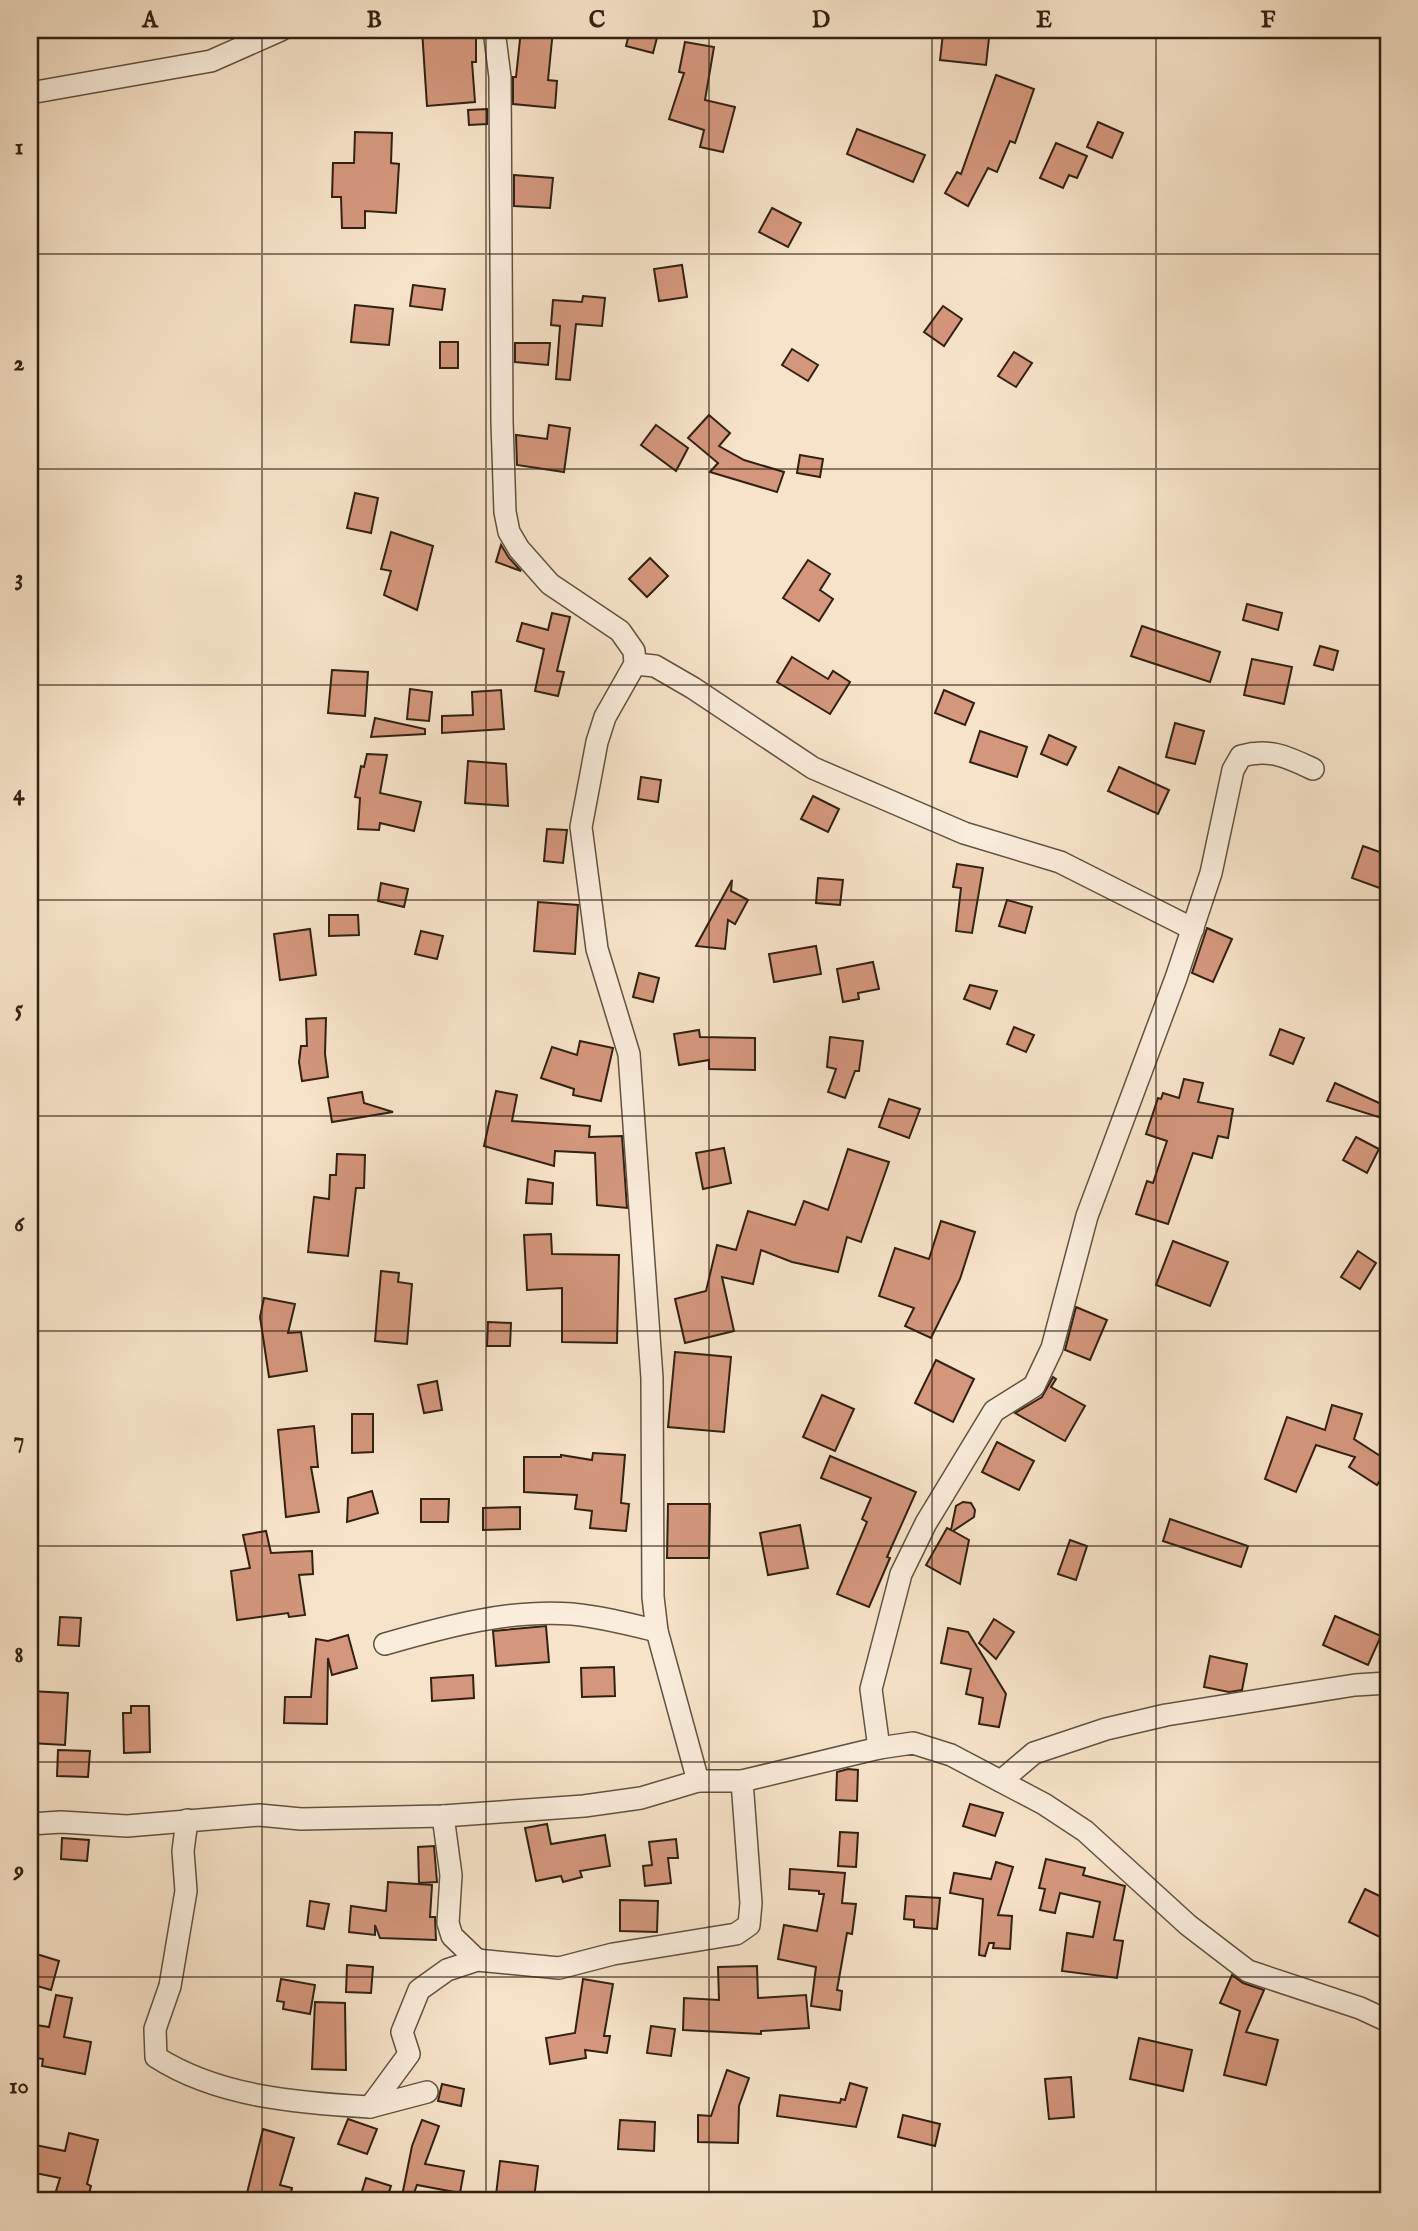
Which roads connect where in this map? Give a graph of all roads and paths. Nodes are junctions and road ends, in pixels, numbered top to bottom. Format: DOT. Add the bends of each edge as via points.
graph roads {
  1 [pos="281,30"];
  2 [pos="494,30"];
  3 [pos="30,93"];
  4 [pos="635,664"];
  5 [pos="1313,769"];
  6 [pos="1193,929"];
  7 [pos="657,1632"];
  8 [pos="385,1644"];
  9 [pos="1388,1683"];
  10 [pos="879,1748"];
  11 [pos="698,1781"];
  12 [pos="742,1781"];
  13 [pos="1001,1781"];
  14 [pos="443,1816"];
  15 [pos="187,1820"];
  16 [pos="30,1824"];
  17 [pos="477,1961"];
  18 [pos="1388,2021"];
  19 [pos="427,2092"];
  20 [pos="370,2106"];
  1 -- 3 [label="street" via="211,61"];
  2 -- 4 [label="street" via="500,77 502,422 509,532 550,584 630,641"];
  4 -- 6 [label="street" via="655,666 813,768 964,833 1060,862"];
  4 -- 7 [label="street" via="597,742 580,827 597,948 629,1054 652,1378 650,1564"];
  5 -- 6 [label="street" via="1278,752 1241,756 1233,770 1211,873"];
  6 -- 10 [label="street" via="1104,1167 1046,1361 1034,1386 994,1411 932,1511 901,1574 871,1689"];
  7 -- 8 [label="street" via="608,1618 569,1614 471,1622"];
  7 -- 11 [label="street"];
  9 -- 13 [label="street" via="1106,1728 1034,1753"];
  10 -- 12 [label="street"];
  10 -- 13 [label="street" via="913,1743 932,1748"];
  11 -- 12 [label="street"];
  11 -- 14 [label="street" via="640,1798 584,1806"];
  12 -- 17 [label="street" via="751,1903 749,1925 736,1934 613,1954 559,1968"];
  13 -- 18 [label="street" via="1085,1831 1188,1925 1248,1971"];
  14 -- 15 [label="street" via="301,1819 259,1815"];
  14 -- 17 [label="street" via="451,1875 448,1923 452,1936"];
  15 -- 16 [label="street" via="127,1826"];
  15 -- 20 [label="street" via="183,1851 186,1891 170,1986 155,2029 156,2057 175,2070 293,2102"];
  17 -- 20 [label="street" via="447,1970 419,1990 402,2032 409,2054"];
  19 -- 20 [label="street"];
}
